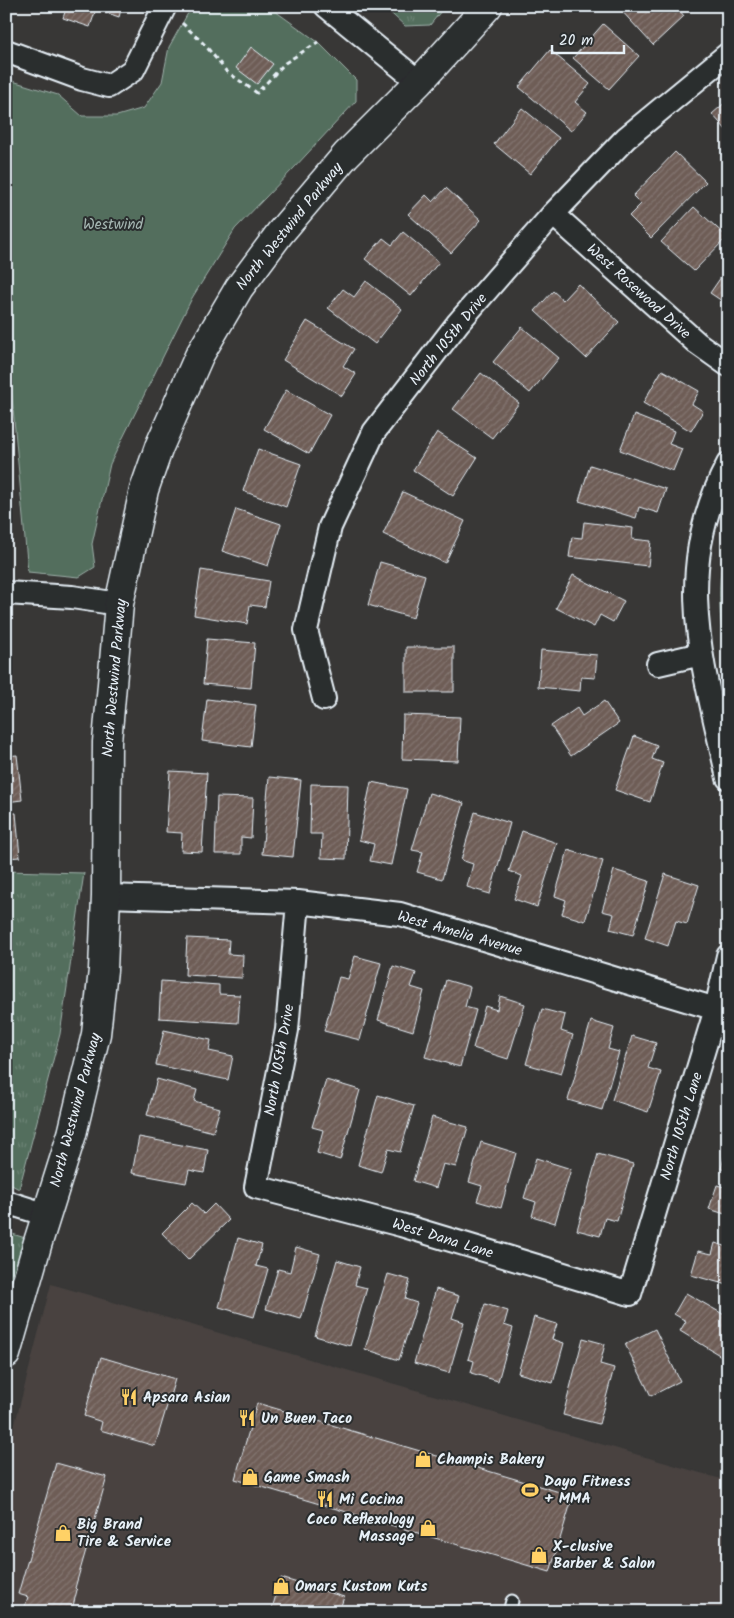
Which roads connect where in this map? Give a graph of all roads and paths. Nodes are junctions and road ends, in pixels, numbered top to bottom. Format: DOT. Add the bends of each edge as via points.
graph roads {
  1 [pos="165,6"];
  2 [pos="326,6"];
  3 [pos="488,6"];
  4 [pos="182,23"];
  5 [pos="318,42"];
  6 [pos="6,51"];
  7 [pos="728,54"];
  8 [pos="419,82"];
  9 [pos="553,214"];
  10 [pos="728,365"];
  11 [pos="728,464"];
  12 [pos="6,593"];
  13 [pos="119,604"];
  14 [pos="701,654"];
  15 [pos="658,664"];
  16 [pos="324,699"];
  17 [pos="728,778"];
  18 [pos="106,896"];
  19 [pos="298,902"];
  20 [pos="728,956"];
  21 [pos="716,1009"];
  22 [pos="256,1187"];
  23 [pos="6,1202"];
  24 [pos="47,1215"];
  25 [pos="630,1294"];
  26 [pos="6,1354"];
  1 -- 6 [label="street" via="133,70 109,86"];
  2 -- 8 [label="street"];
  3 -- 8 [label="street, North Westwind Parkway"];
  4 -- 5 [label="path" via="226,71 257,92 285,63"];
  7 -- 9 [label="street, North 105th Drive" via="626,138"];
  8 -- 13 [label="street, North Westwind Parkway" via="346,156 285,226 238,288 198,356 144,490"];
  9 -- 10 [label="street, West Rosewood Drive" via="697,343"];
  9 -- 16 [label="street, North 105th Drive" via="458,323 374,432 330,527 306,630"];
  11 -- 14 [label="street" via="706,515 698,553 695,592"];
  12 -- 13 [label="street"];
  13 -- 18 [label="street, North Westwind Parkway" via="107,742"];
  14 -- 15 [label="street"];
  14 -- 17 [label="street"];
  18 -- 19 [label="street, West Amelia Avenue"];
  18 -- 24 [label="street, North Westwind Parkway" via="96,1034 72,1134"];
  19 -- 21 [label="street, West Amelia Avenue" via="400,914"];
  19 -- 22 [label="street, North 105th Drive" via="287,1030"];
  20 -- 21 [label="street, North 105th Lane"];
  21 -- 25 [label="street, North 105th Lane"];
  22 -- 25 [label="street, West Dana Lane" via="401,1225"];
  23 -- 24 [label="street"];
  24 -- 26 [label="street, North Westwind Parkway"];
}
